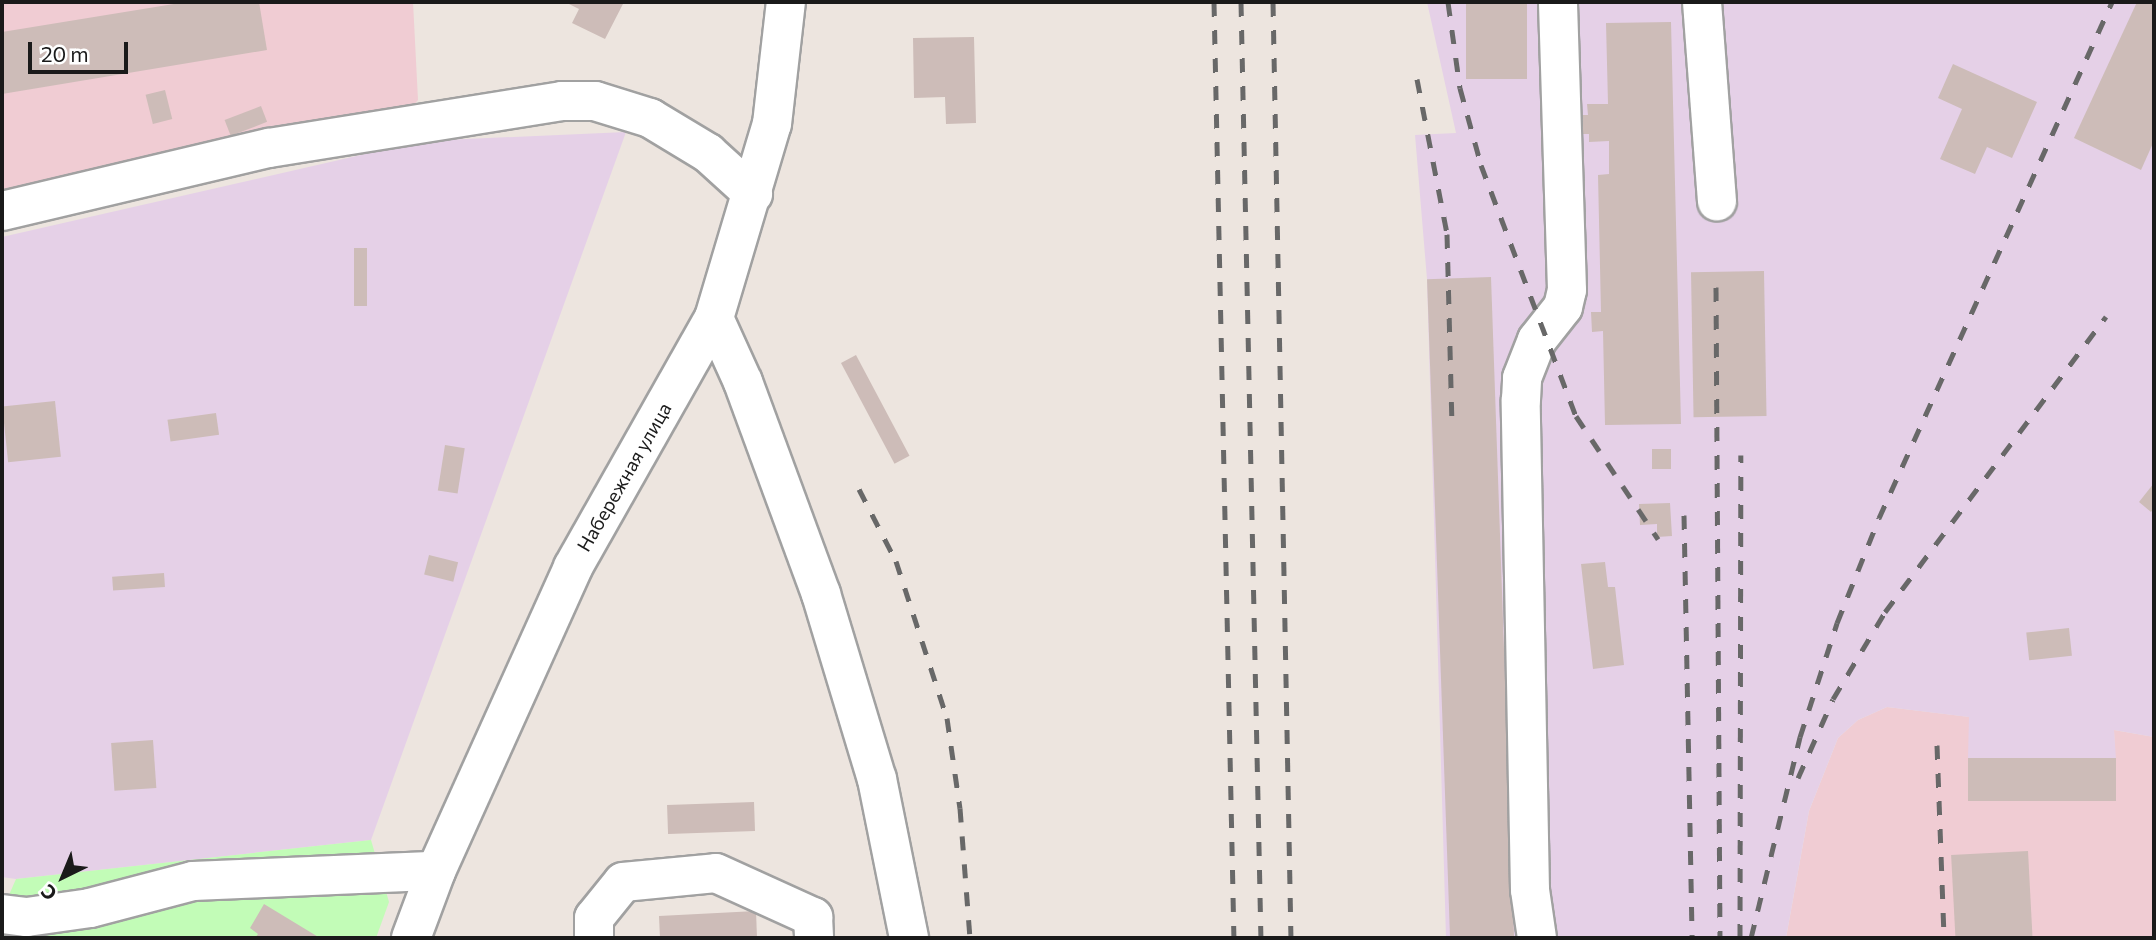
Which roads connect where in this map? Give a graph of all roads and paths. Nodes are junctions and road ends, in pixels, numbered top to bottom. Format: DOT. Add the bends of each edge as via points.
graph roads {
  1 [pos="786,2"];
  2 [pos="1558,2"];
  3 [pos="1702,2"];
  4 [pos="753,194"];
  5 [pos="1717,201"];
  6 [pos="2,211"];
  7 [pos="714,318"];
  8 [pos="436,871"];
  9 [pos="15,923"];
  10 [pos="411,938"];
  11 [pos="594,938"];
  12 [pos="814,938"];
  13 [pos="909,938"];
  14 [pos="1537,938"];
  1 -- 4 [label="street, Набережная улица" via="772,124"];
  2 -- 14 [label="street" via="1567,290 1563,307 1537,340 1522,378 1521,400 1530,890"];
  3 -- 5 [label="street"];
  4 -- 6 [label="street" via="708,153 650,118 595,101 562,101 269,148"];
  4 -- 7 [label="street, Набережная улица"];
  7 -- 8 [label="street, Набережная улица" via="573,567"];
  7 -- 13 [label="street" via="744,382 821,594 877,779"];
  8 -- 9 [label="street" via="193,881"];
  8 -- 10 [label="street, Набережная улица"];
  11 -- 12 [label="street" via="594,918 623,882 716,873 813,917"];
}
